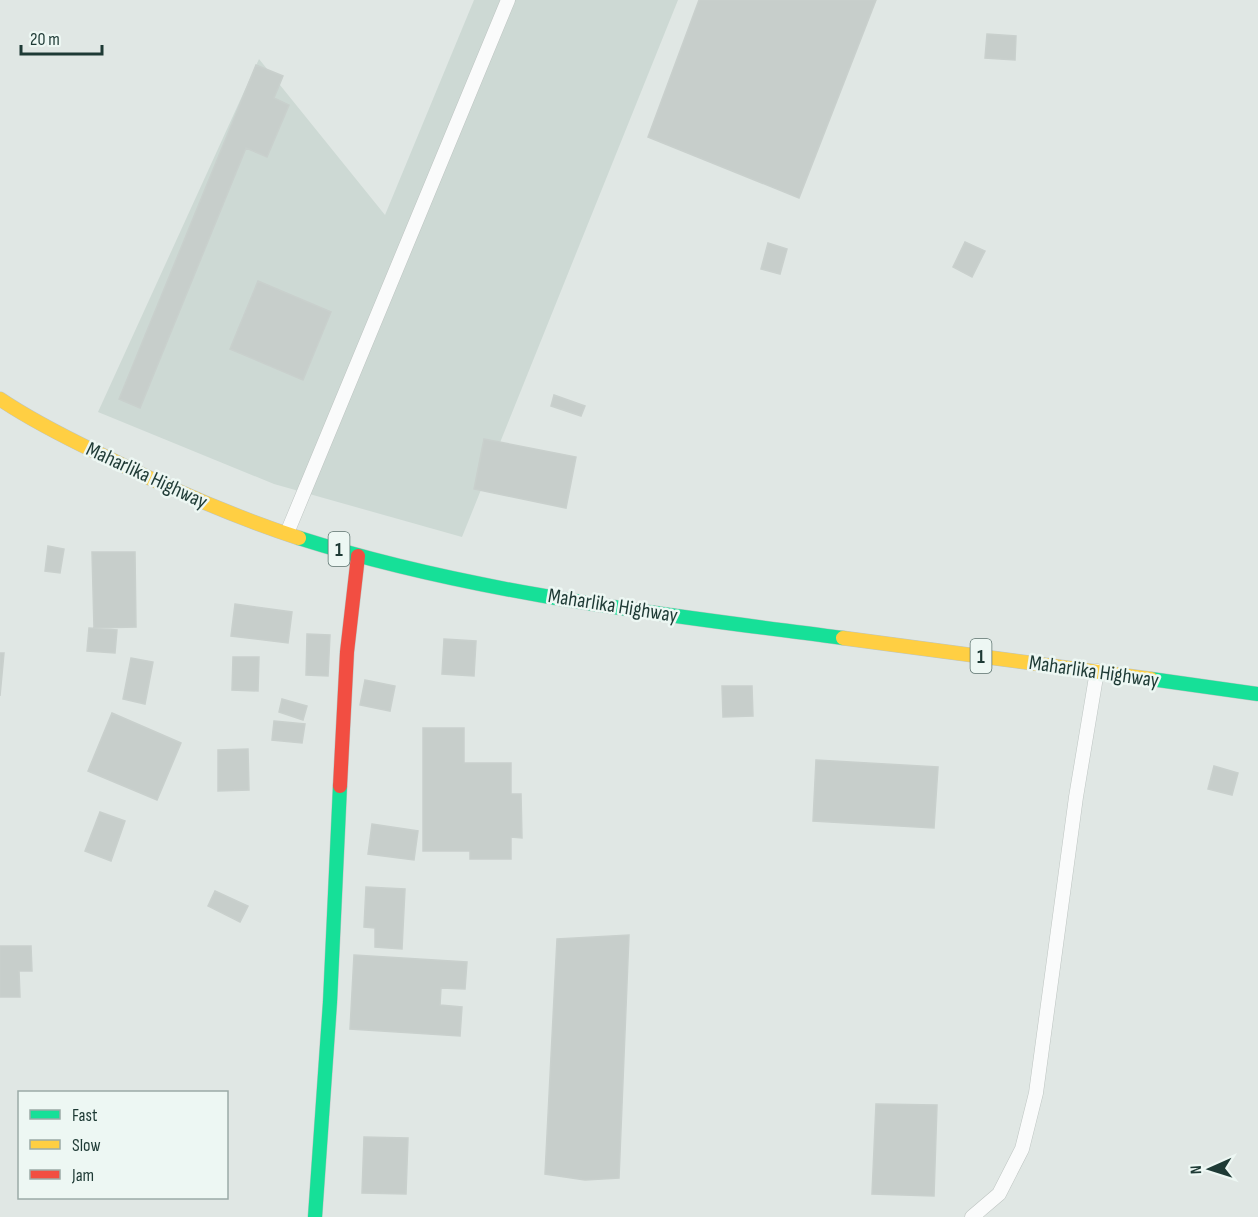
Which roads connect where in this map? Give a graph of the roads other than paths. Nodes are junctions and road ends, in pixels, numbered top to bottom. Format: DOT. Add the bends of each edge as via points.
graph roads {
  1 [pos="508,0"];
  2 [pos="0,399"];
  3 [pos="287,533"];
  4 [pos="358,555"];
  5 [pos="1097,671"];
  6 [pos="1258,694"];
  7 [pos="315,1217"];
  8 [pos="972,1217"];
  1 -- 3 [label="lane"];
  2 -- 3 [label="main road, Maharlika Highway / 1" via="26,418 144,477"];
  3 -- 4 [label="main road, Maharlika Highway / 1"];
  4 -- 5 [label="main road, Maharlika Highway / 1" via="572,600"];
  4 -- 7 [label="main road" via="347,652"];
  5 -- 6 [label="main road, Maharlika Highway / 1"];
  5 -- 8 [label="lane" via="1036,1092 1022,1149 1004,1185"];
}
